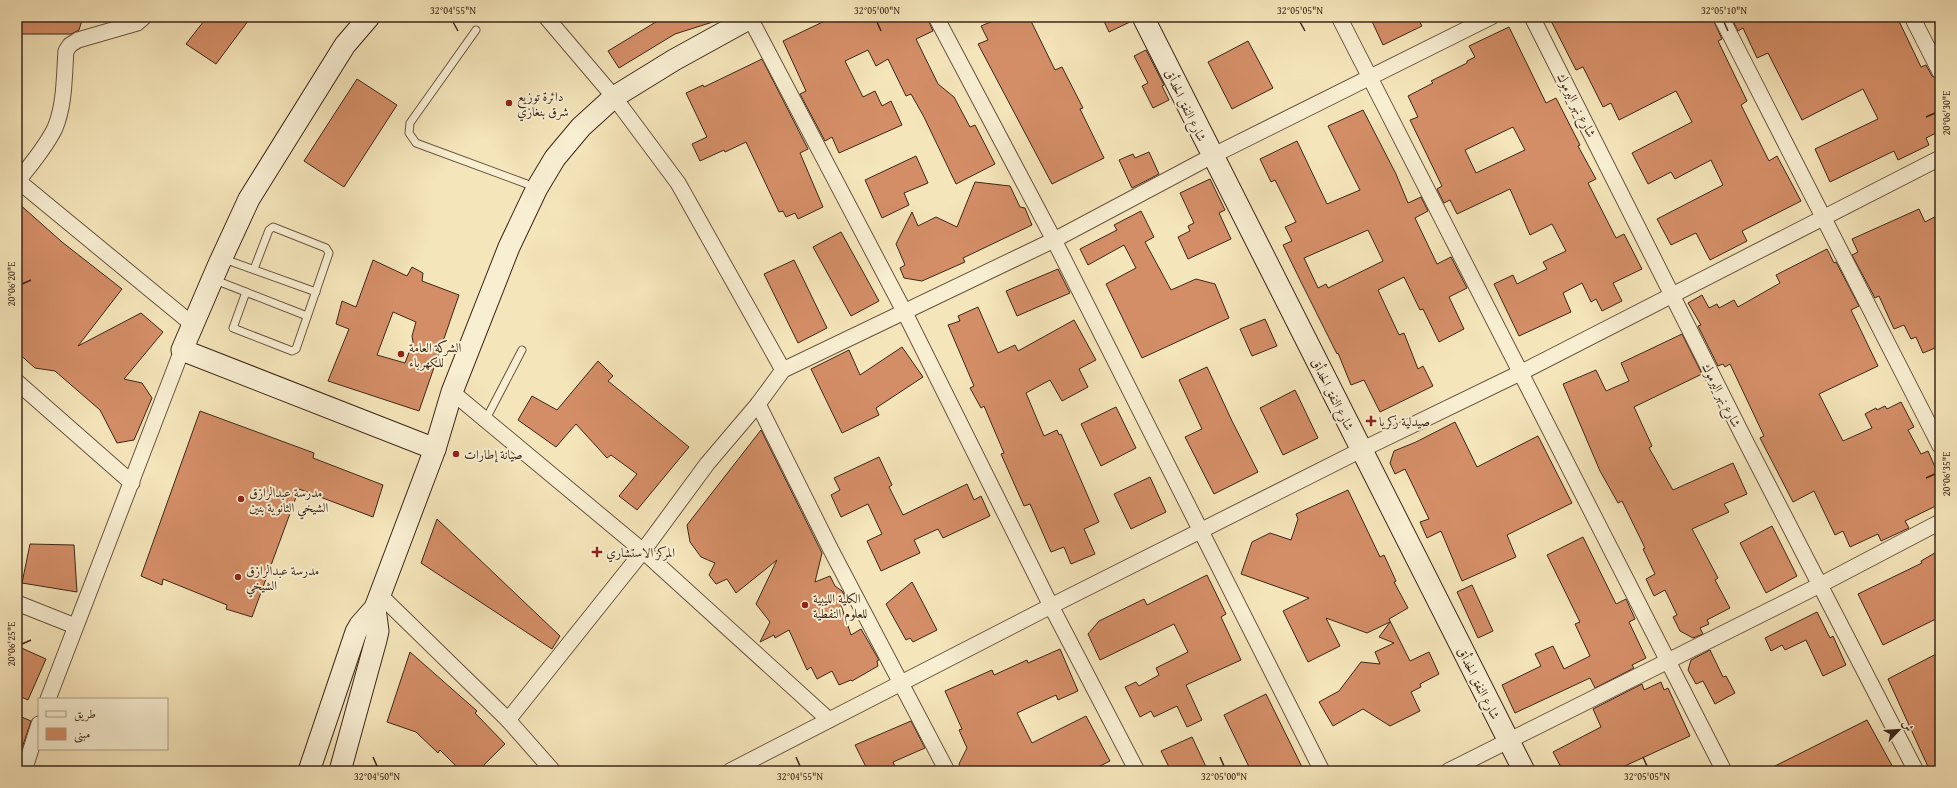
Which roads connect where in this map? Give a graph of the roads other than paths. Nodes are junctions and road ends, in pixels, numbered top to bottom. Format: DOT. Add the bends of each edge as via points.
graph roads {
  1 [pos="144,17"];
  2 [pos="369,17"];
  3 [pos="546,17"];
  4 [pos="751,17"];
  5 [pos="936,17"];
  6 [pos="1143,17"];
  7 [pos="1339,17"];
  8 [pos="1490,17"];
  9 [pos="1532,17"];
  10 [pos="1721,17"];
  11 [pos="1912,17"];
  12 [pos="476,30"];
  13 [pos="1940,72"];
  14 [pos="1370,78"];
  15 [pos="614,97"];
  16 [pos="1212,156"];
  17 [pos="1940,158"];
  18 [pos="18,181"];
  19 [pos="538,188"];
  20 [pos="1823,217"];
  21 [pos="1054,240"];
  22 [pos="222,258"];
  23 [pos="254,269"];
  24 [pos="213,280"];
  25 [pos="246,292"];
  26 [pos="316,292"];
  27 [pos="1672,295"];
  28 [pos="904,311"];
  29 [pos="307,316"];
  30 [pos="192,324"];
  31 [pos="182,350"];
  32 [pos="522,350"];
  33 [pos="783,370"];
  34 [pos="1522,372"];
  35 [pos="17,382"];
  36 [pos="452,392"];
  37 [pos="758,404"];
  38 [pos="486,419"];
  39 [pos="1940,446"];
  40 [pos="435,449"];
  41 [pos="1361,450"];
  42 [pos="132,483"];
  43 [pos="1940,522"];
  44 [pos="1200,531"];
  45 [pos="643,551"];
  46 [pos="1820,585"];
  47 [pos="378,602"];
  48 [pos="17,603"];
  49 [pos="1051,606"];
  50 [pos="75,626"];
  51 [pos="1668,660"];
  52 [pos="902,684"];
  53 [pos="48,698"];
  54 [pos="508,720"];
  55 [pos="829,720"];
  56 [pos="38,727"];
  57 [pos="1508,741"];
  58 [pos="755,765"];
  59 [pos="24,771"];
  60 [pos="309,771"];
  61 [pos="340,771"];
  62 [pos="553,771"];
  63 [pos="730,771"];
  64 [pos="947,771"];
  65 [pos="1137,771"];
  66 [pos="1322,771"];
  67 [pos="1448,771"];
  68 [pos="1524,771"];
  69 [pos="1724,771"];
  70 [pos="1916,771"];
  1 -- 18 [label="street" via="137,23 78,40 70,45 66,51 62,104 55,127 45,146"];
  2 -- 22 [label="main road" via="346,45 249,199"];
  3 -- 15 [label="street"];
  4 -- 15 [label="main road"];
  4 -- 28 [label="street"];
  5 -- 21 [label="street"];
  6 -- 16 [label="main road, شارع النفق الحدأق"];
  7 -- 14 [label="street"];
  8 -- 14 [label="street"];
  9 -- 27 [label="street, شارع نهر اليرموك"];
  10 -- 20 [label="street"];
  11 -- 13 [label="street"];
  12 -- 19 [label="lane" via="410,123 409,133 416,143"];
  14 -- 16 [label="street"];
  14 -- 34 [label="street"];
  15 -- 19 [label="main road" via="581,127 559,153"];
  15 -- 33 [label="street" via="678,183"];
  16 -- 21 [label="street"];
  16 -- 41 [label="main road, شارع النفق الحدأق"];
  17 -- 20 [label="street"];
  18 -- 30 [label="street"];
  19 -- 36 [label="main road" via="509,247"];
  20 -- 27 [label="street"];
  20 -- 39 [label="street"];
  21 -- 28 [label="street"];
  21 -- 44 [label="street"];
  22 -- 23 [label="lane"];
  22 -- 24 [label="main road"];
  23 -- 26 [label="lane"];
  23 -- 26 [label="lane" via="269,230 273,227 326,248 330,253"];
  24 -- 25 [label="lane"];
  24 -- 30 [label="main road"];
  25 -- 29 [label="lane"];
  25 -- 29 [label="lane" via="233,328 236,330 292,351 296,348"];
  26 -- 29 [label="lane"];
  27 -- 34 [label="street"];
  27 -- 46 [label="street, شارع نهر اليرموك"];
  28 -- 33 [label="street"];
  28 -- 49 [label="street"];
  30 -- 31 [label="main road"];
  31 -- 40 [label="main road"];
  31 -- 42 [label="street"];
  32 -- 38 [label="lane"];
  33 -- 37 [label="street"];
  34 -- 41 [label="street"];
  34 -- 51 [label="street"];
  35 -- 42 [label="street"];
  36 -- 38 [label="street"];
  36 -- 40 [label="main road"];
  37 -- 45 [label="street" via="707,464"];
  37 -- 52 [label="street"];
  38 -- 45 [label="street"];
  40 -- 47 [label="main road"];
  41 -- 44 [label="street"];
  41 -- 57 [label="main road, شارع النفق الحدأق"];
  42 -- 50 [label="street"];
  43 -- 46 [label="street"];
  44 -- 49 [label="street"];
  44 -- 66 [label="street"];
  45 -- 54 [label="street"];
  45 -- 55 [label="street"];
  46 -- 51 [label="street"];
  46 -- 70 [label="street, شارع نهر اليرموك"];
  47 -- 54 [label="street"];
  47 -- 60 [label="main road" via="356,632"];
  47 -- 61 [label="main road" via="376,640"];
  48 -- 50 [label="street"];
  49 -- 52 [label="street"];
  49 -- 65 [label="street"];
  50 -- 53 [label="street"];
  51 -- 57 [label="street"];
  51 -- 69 [label="street"];
  52 -- 55 [label="street"];
  52 -- 64 [label="street"];
  54 -- 62 [label="street"];
  55 -- 58 [label="street"];
  56 -- 59 [label="street"];
  57 -- 67 [label="street"];
  57 -- 68 [label="main road, شارع النفق الحدأق"];
  58 -- 63 [label="street"];
}
